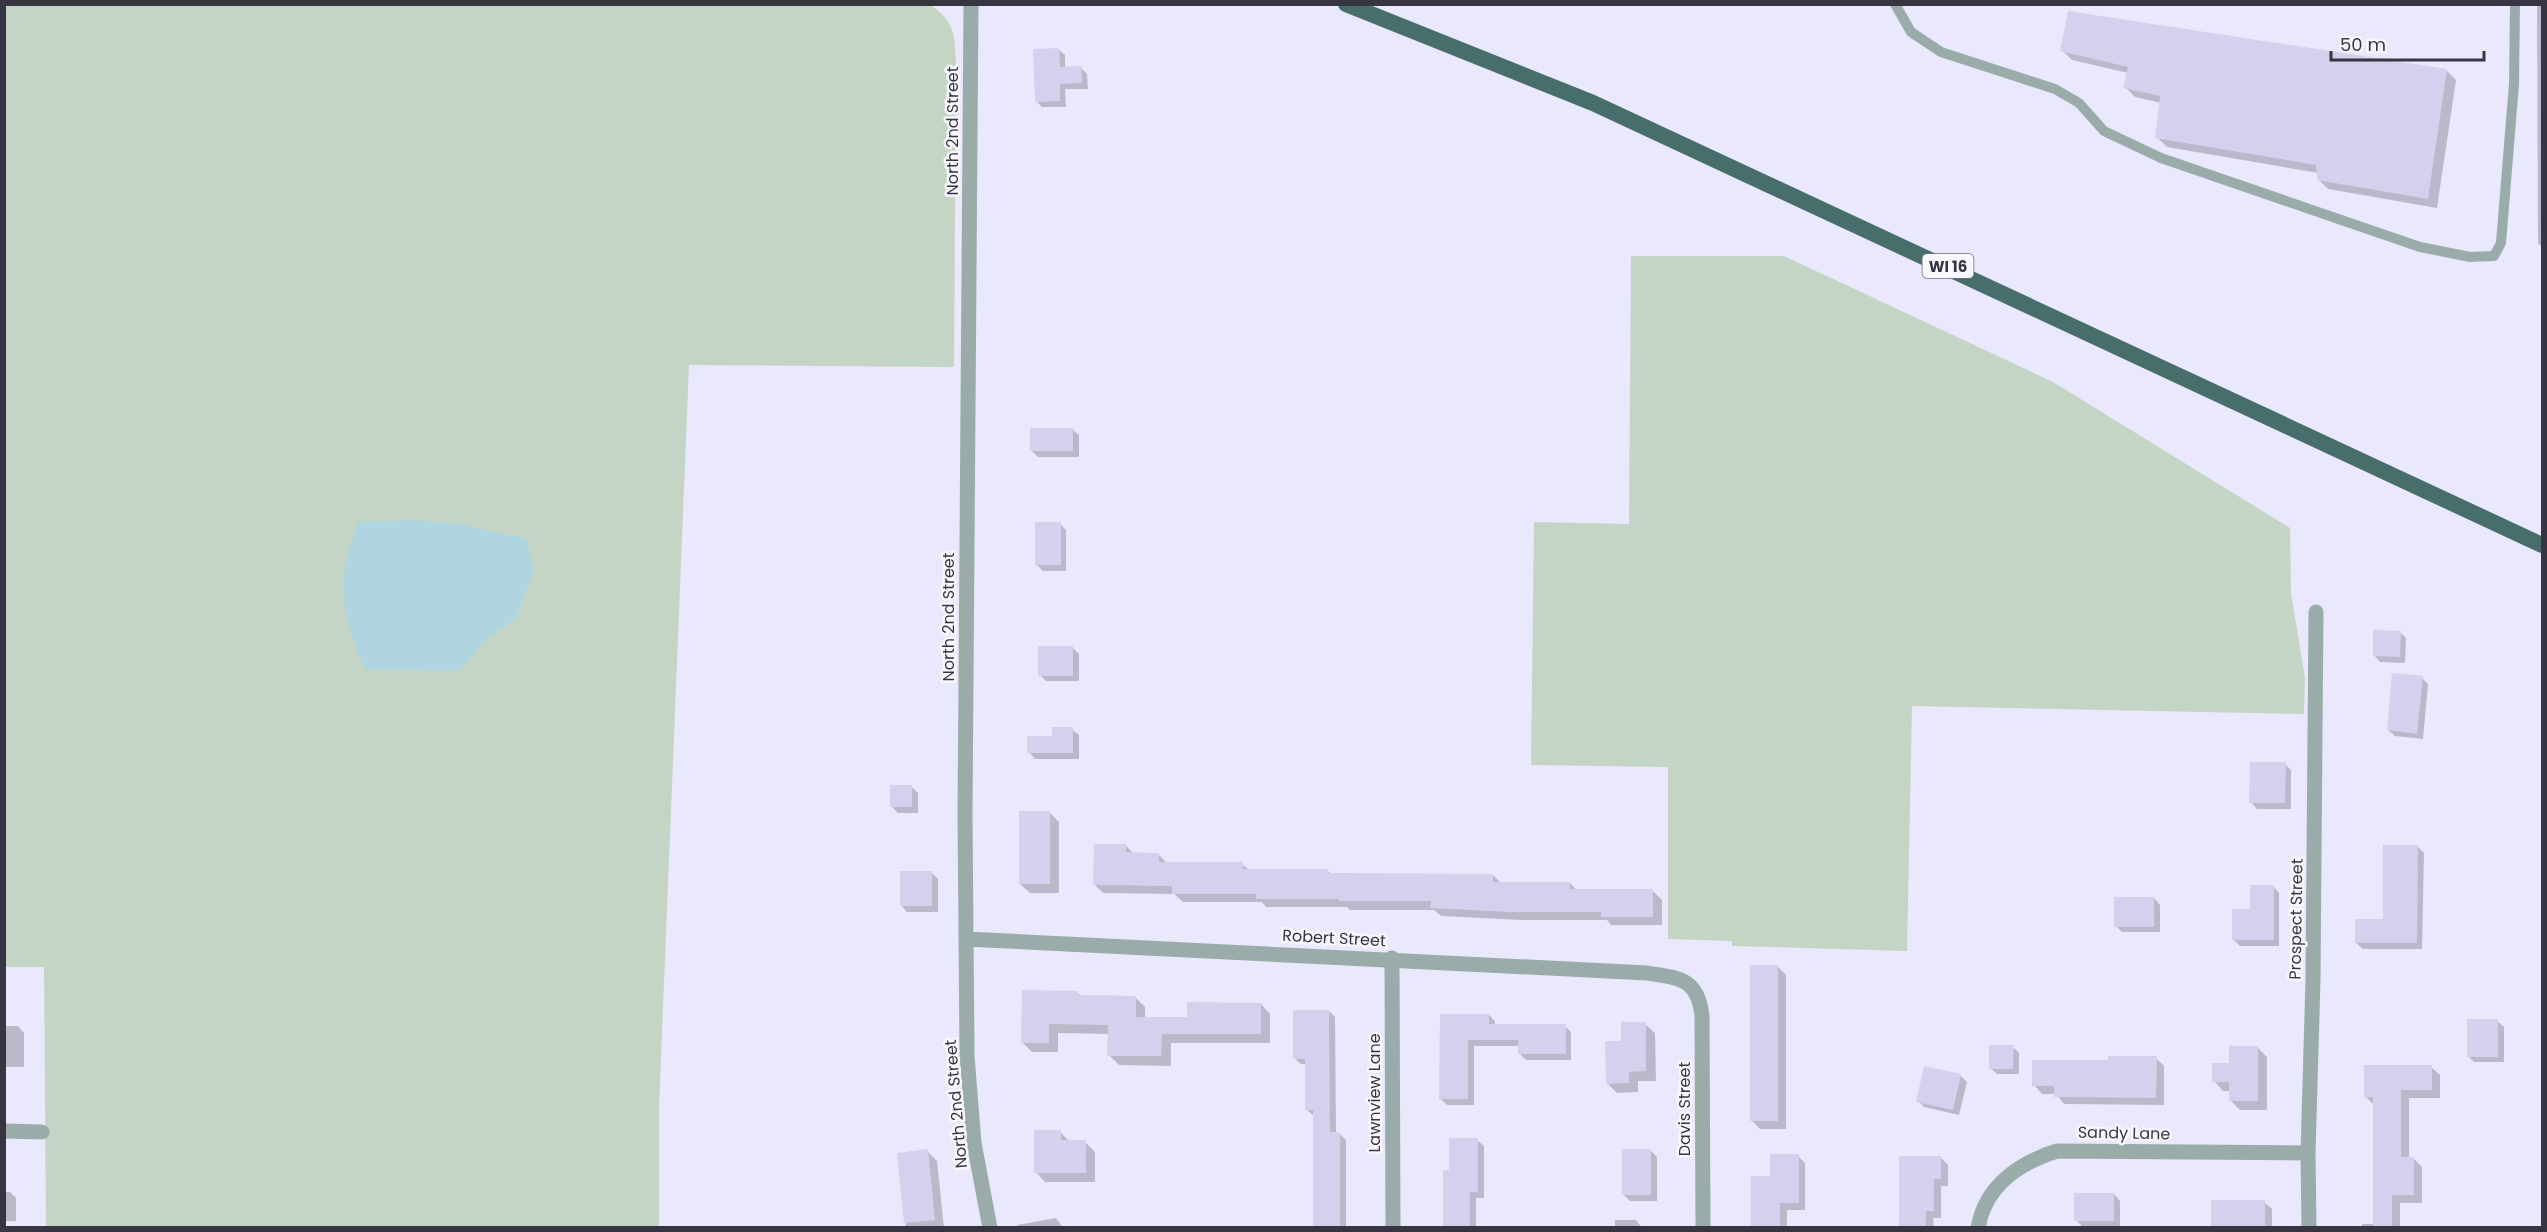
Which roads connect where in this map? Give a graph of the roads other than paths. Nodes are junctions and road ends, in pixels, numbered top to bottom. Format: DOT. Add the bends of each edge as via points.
graph roads {
  1 [pos="971,4"];
  2 [pos="1346,4"];
  3 [pos="1895,4"];
  4 [pos="2515,4"];
  5 [pos="2542,544"];
  6 [pos="2316,612"];
  7 [pos="966,939"];
  8 [pos="1392,958"];
  9 [pos="1697,991"];
  10 [pos="4,1131"];
  11 [pos="42,1132"];
  12 [pos="2308,1153"];
  13 [pos="990,1227"];
  14 [pos="1393,1227"];
  15 [pos="1702,1227"];
  16 [pos="1978,1227"];
  17 [pos="2309,1227"];
  1 -- 7 [label="street, North 2nd Street"];
  2 -- 5 [label="highway, WI 16" via="1593,102"];
  3 -- 4 [label="lane" via="1911,32 1941,52 2055,89 2079,103 2104,131 2161,158 2420,247 2470,257 2494,256 2501,243 2514,84"];
  6 -- 12 [label="street, Prospect Street"];
  7 -- 8 [label="street, Robert Street"];
  7 -- 13 [label="street, North 2nd Street" via="967,1056 974,1143"];
  8 -- 9 [label="street, Robert Street" via="1647,973 1690,984"];
  8 -- 14 [label="street, Lawnview Lane"];
  9 -- 15 [label="street, Davis Street" via="1702,1016"];
  10 -- 11 [label="street"];
  12 -- 16 [label="street, Sandy Lane" via="2057,1151 2015,1168 1984,1204"];
  12 -- 17 [label="street, Prospect Street"];
}
